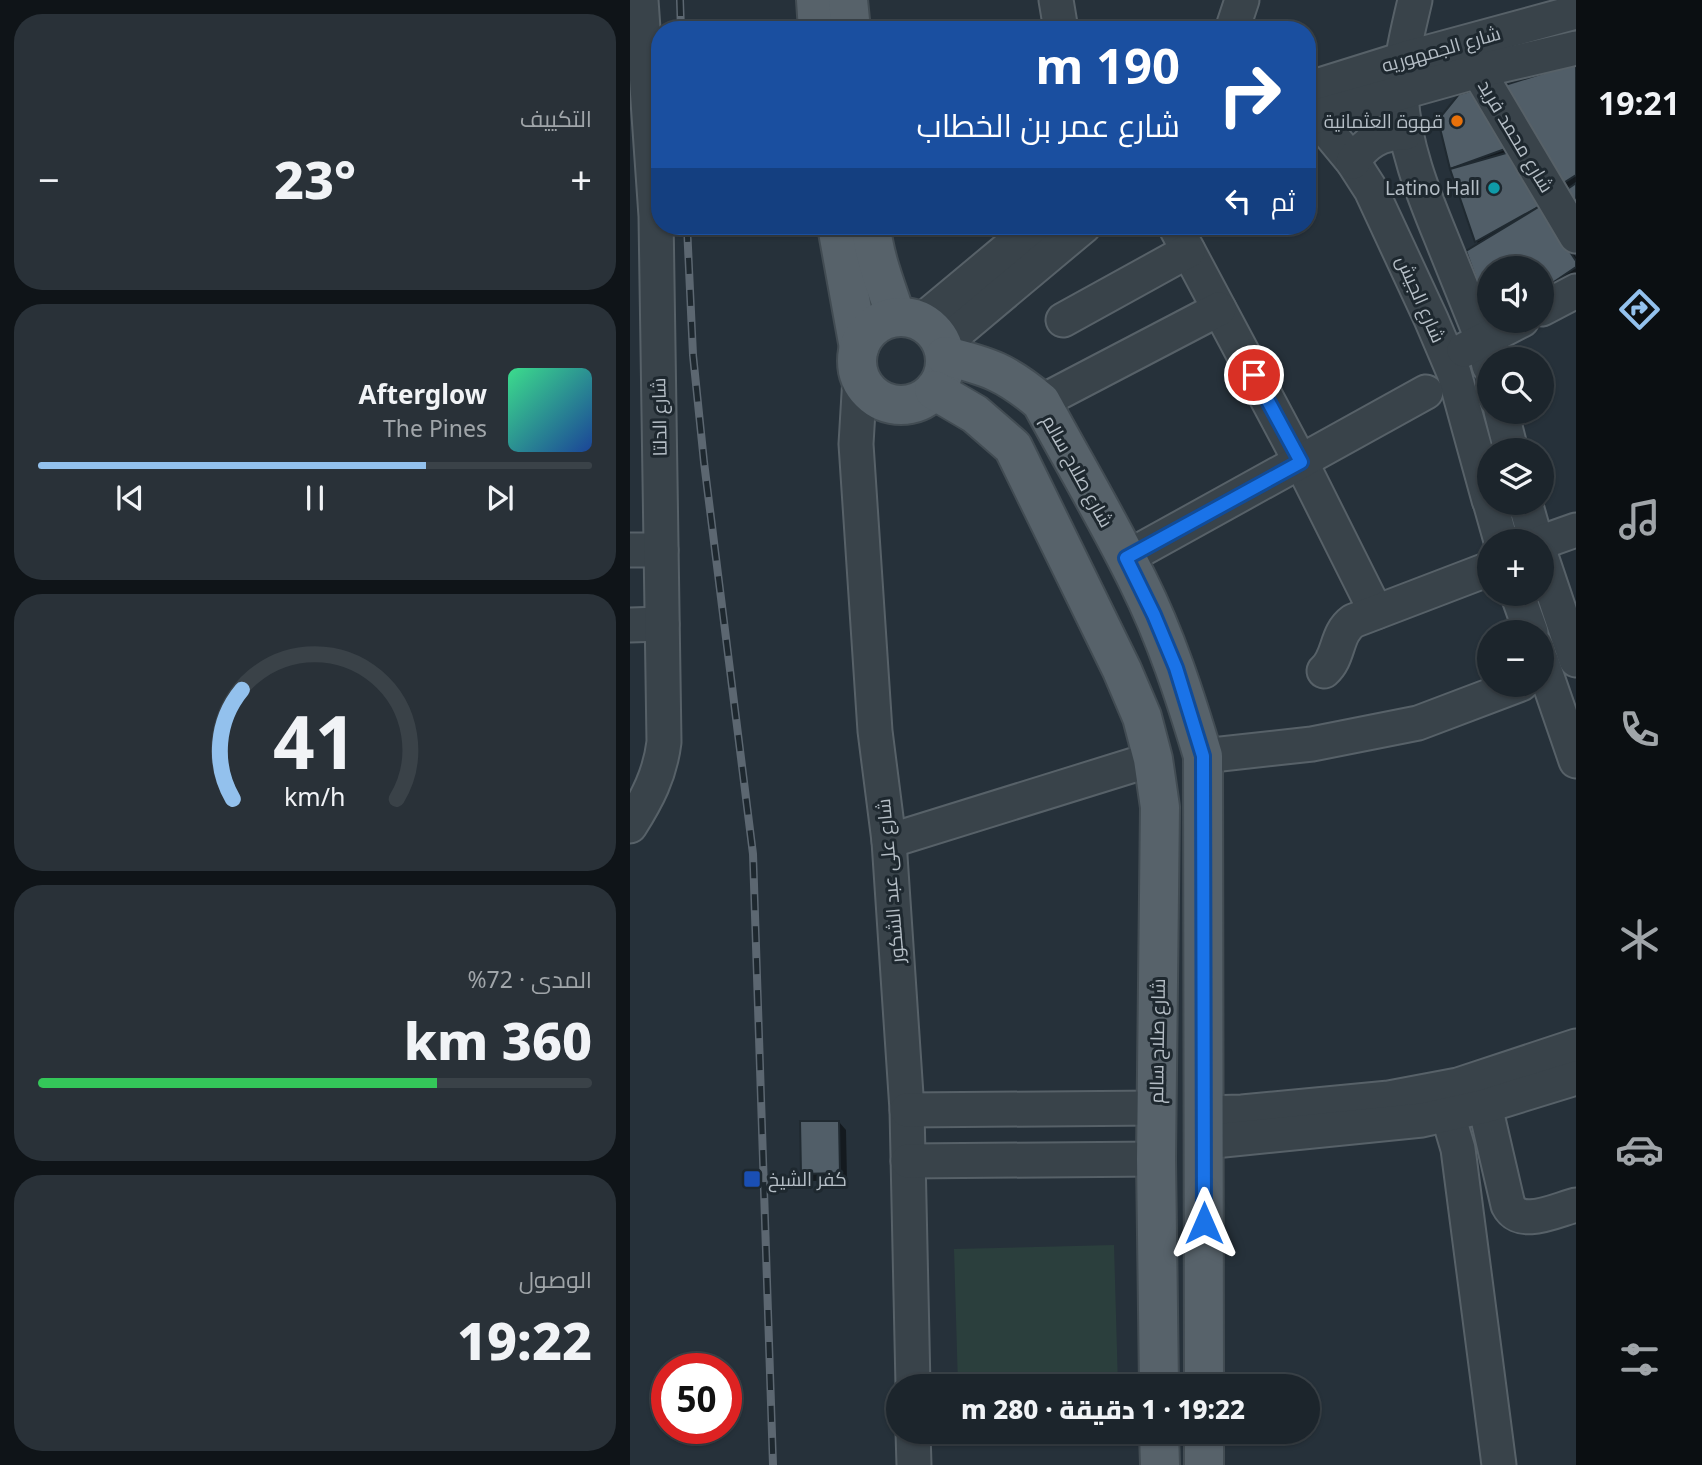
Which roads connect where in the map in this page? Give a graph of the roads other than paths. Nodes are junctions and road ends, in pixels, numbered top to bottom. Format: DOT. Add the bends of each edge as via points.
graph roads {
  1 [pos="641,0"];
  2 [pos="816,0"];
  3 [pos="848,0"];
  4 [pos="1056,0"];
  5 [pos="1241,0"];
  6 [pos="1415,0"];
  7 [pos="1576,12"];
  8 [pos="817,21"];
  9 [pos="850,21"];
  10 [pos="1059,21"];
  11 [pos="1235,21"];
  12 [pos="1576,48"];
  13 [pos="1403,59"];
  14 [pos="1478,71"];
  15 [pos="639,90"];
  16 [pos="1401,92"];
  17 [pos="1316,105"];
  18 [pos="1316,107"];
  19 [pos="1316,116"];
  20 [pos="1405,133"];
  21 [pos="1353,162"];
  22 [pos="643,216"];
  23 [pos="838,235"];
  24 [pos="872,235"];
  25 [pos="1027,235"];
  26 [pos="1072,235"];
  27 [pos="1576,236"];
  28 [pos="1182,238"];
  29 [pos="1576,291"];
  30 [pos="1554,303"];
  31 [pos="1219,309"];
  32 [pos="644,317"];
  33 [pos="1063,320"];
  34 [pos="1508,333"];
  35 [pos="927,346"];
  36 [pos="1483,347"];
  37 [pos="1493,347"];
  38 [pos="1477,355"];
  39 [pos="1446,358"];
  40 [pos="859,363"];
  41 [pos="1426,392"];
  42 [pos="1041,402"];
  43 [pos="644,407"];
  44 [pos="1477,455"];
  45 [pos="1301,462"];
  46 [pos="1576,530"];
  47 [pos="1554,538"];
  48 [pos="645,550"];
  49 [pos="1126,558"];
  50 [pos="1477,574"];
  51 [pos="1554,595"];
  52 [pos="1376,612"];
  53 [pos="646,625"];
  54 [pos="1576,660"];
  55 [pos="1324,671"];
  56 [pos="1482,697"];
  57 [pos="1548,697"];
  58 [pos="1203,756"];
  59 [pos="1153,759"];
  60 [pos="1576,761"];
  61 [pos="634,816"];
  62 [pos="889,841"];
  63 [pos="1576,1046"];
  64 [pos="1576,1078"];
  65 [pos="1485,1106"];
  66 [pos="1157,1108"];
  67 [pos="907,1110"];
  68 [pos="1448,1115"];
  69 [pos="1204,1127"];
  70 [pos="1156,1159"];
  71 [pos="908,1161"];
  72 [pos="1576,1205"];
  73 [pos="912,1374"];
  74 [pos="1159,1374"];
  75 [pos="1204,1374"];
  76 [pos="913,1444"];
  77 [pos="1159,1444"];
  78 [pos="1204,1444"];
  79 [pos="914,1465"];
  80 [pos="1160,1465"];
  81 [pos="1204,1465"];
  82 [pos="1499,1465"];
  1 -- 15 [label="street, شارع الدلتا"];
  2 -- 8 [label="main road"];
  3 -- 9 [label="main road"];
  4 -- 10 [label="street"];
  5 -- 11 [label="street"];
  6 -- 13 [label="street, شارع الجيش"];
  7 -- 13 [label="street, شارع الجمهوريه"];
  12 -- 14 [label="street, شارع الجمهوريه"];
  13 -- 16 [label="street, شارع الجيش"];
  13 -- 17 [label="street, شارع الجمهوريه"];
  14 -- 16 [label="street, شارع الجمهوريه"];
  14 -- 27 [label="street, شارع محمد فريد"];
  15 -- 22 [label="street, شارع الدلتا"];
  16 -- 18 [label="street, شارع الجمهوريه"];
  16 -- 20 [label="street, شارع الجيش"];
  19 -- 21 [label="street, شارع الجيش"];
  20 -- 21 [label="street" via="1374,139"];
  20 -- 36 [label="street, شارع الجيش"];
  21 -- 39 [label="street, شارع الجيش" via="1371,190"];
  22 -- 32 [label="street, شارع الدلتا"];
  23 -- 40 [label="main road, شارع على عبد الشكور"];
  24 -- 35 [label="main road" via="880,272"];
  25 -- 35 [label="street"];
  26 -- 35 [label="street"];
  28 -- 31 [label="street"];
  28 -- 33 [label="street"];
  29 -- 30 [label="street"];
  31 -- 42 [label="street"];
  31 -- 45 [label="street"];
  32 -- 43 [label="street, شارع الدلتا"];
  34 -- 37 [label="street"];
  35 -- 40 [label="main road" via="884,321 873,327"];
  35 -- 40 [label="main road" via="913,403 900,405 876,397"];
  35 -- 42 [label="main road, شارع صلاح سالم" via="1019,383"];
  35 -- 59 [label="main road, شارع صلاح سالم" via="975,414 1013,447 1122,670"];
  38 -- 39 [label="street"];
  39 -- 44 [label="street, شارع الجيش"];
  40 -- 62 [label="street, شارع على عبد الشكور" via="856,444 875,731"];
  41 -- 45 [label="street"];
  42 -- 49 [label="main road, شارع صلاح سالم"];
  43 -- 48 [label="street, شارع الدلتا"];
  45 -- 49 [label="street"];
  45 -- 52 [label="street"];
  46 -- 47 [label="street"];
  48 -- 53 [label="street, شارع الدلتا"];
  49 -- 58 [label="main road, شارع صلاح سالم" via="1178,674"];
  50 -- 52 [label="street"];
  51 -- 54 [label="street"];
  52 -- 55 [label="street" via="1344,628 1335,656"];
  53 -- 61 [label="street, شارع الدلتا" via="664,742 658,773"];
  56 -- 58 [label="street" via="1418,723 1312,744"];
  57 -- 60 [label="street"];
  58 -- 69 [label="main road, شارع صلاح سالم"];
  59 -- 62 [label="street"];
  59 -- 66 [label="main road, شارع صلاح سالم" via="1160,807"];
  62 -- 67 [label="street, شارع على عبد الشكور"];
  63 -- 69 [label="street" via="1458,1085 1389,1098 1242,1112"];
  64 -- 65 [label="street"];
  65 -- 68 [label="street"];
  65 -- 72 [label="street" via="1511,1213 1528,1218"];
  66 -- 67 [label="street"];
  66 -- 70 [label="main road, شارع صلاح سالم"];
  67 -- 71 [label="street, شارع على عبد الشكور"];
  68 -- 69 [label="street" via="1422,1120"];
  68 -- 82 [label="street" via="1458,1149"];
  69 -- 75 [label="main road, شارع صلاح سالم"];
  70 -- 71 [label="street"];
  70 -- 74 [label="main road, شارع صلاح سالم"];
  71 -- 73 [label="street, شارع على عبد الشكور"];
  76 -- 79 [label="street"];
  77 -- 80 [label="main road"];
  78 -- 81 [label="main road"];
}
